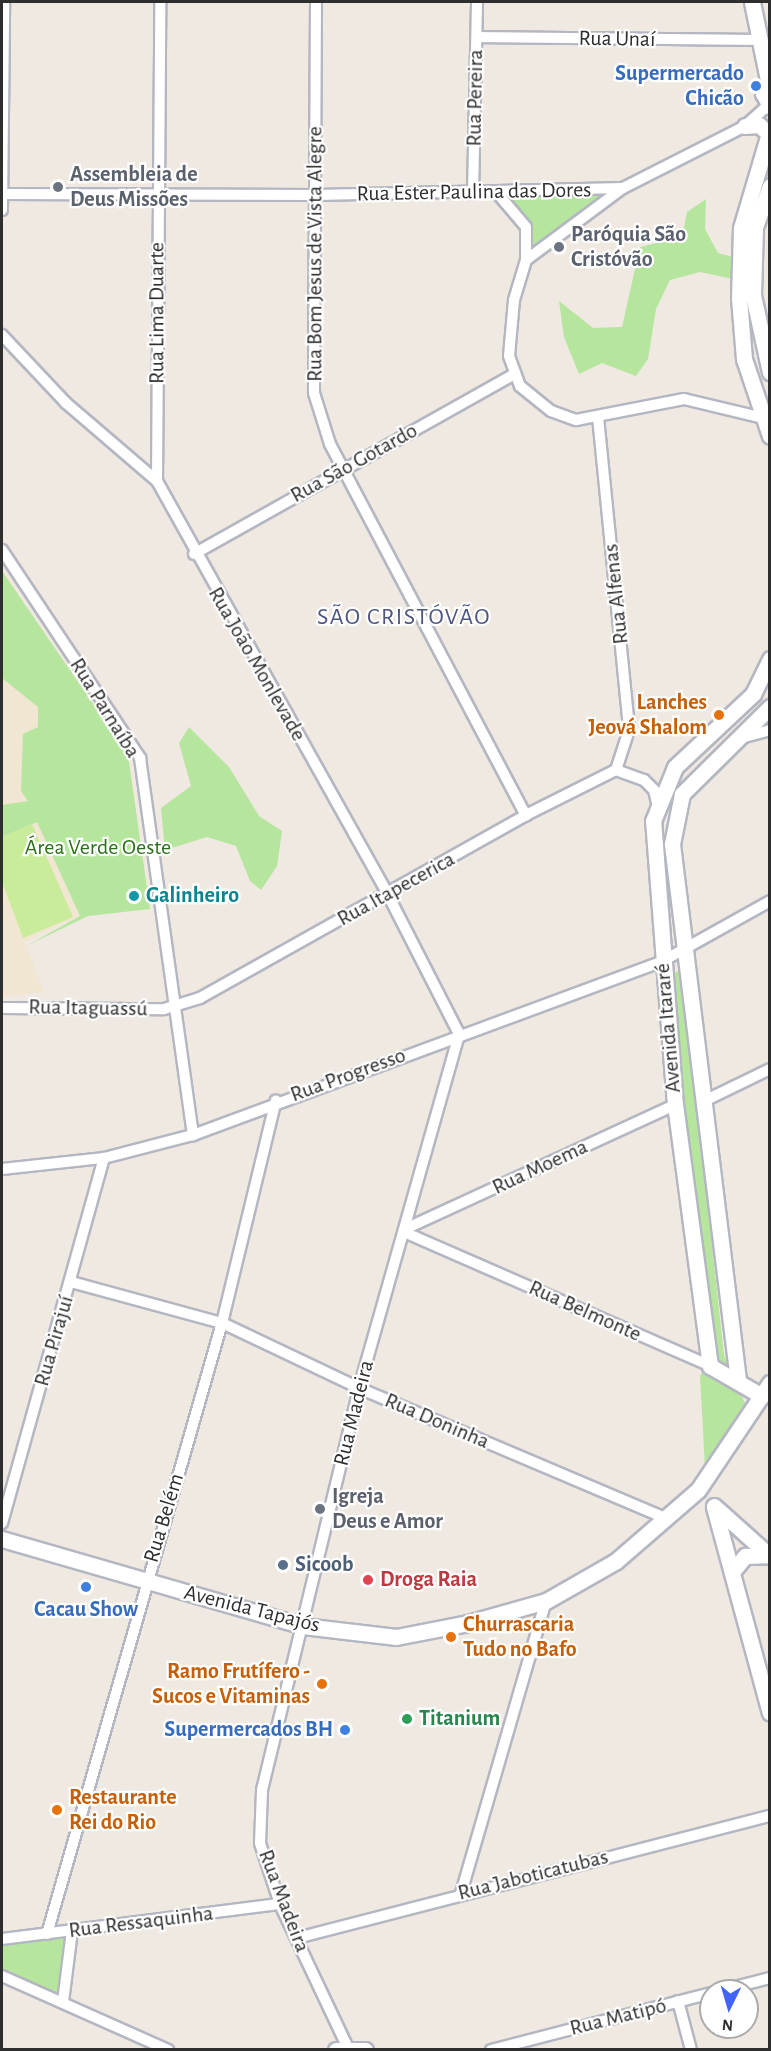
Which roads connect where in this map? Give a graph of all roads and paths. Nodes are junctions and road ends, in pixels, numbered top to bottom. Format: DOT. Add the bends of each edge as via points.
graph roads {
  1 [pos="4,2"];
  2 [pos="160,2"];
  3 [pos="316,2"];
  4 [pos="477,2"];
  5 [pos="752,2"];
  6 [pos="477,37"];
  7 [pos="758,40"];
  8 [pos="769,79"];
  9 [pos="765,106"];
  10 [pos="745,126"];
  11 [pos="769,132"];
  12 [pos="770,186"];
  13 [pos="623,188"];
  14 [pos="2,194"];
  15 [pos="473,194"];
  16 [pos="498,194"];
  17 [pos="156,195"];
  18 [pos="316,195"];
  19 [pos="2,210"];
  20 [pos="526,260"];
  21 [pos="2,335"];
  22 [pos="770,372"];
  23 [pos="515,374"];
  24 [pos="598,417"];
  25 [pos="763,418"];
  26 [pos="770,435"];
  27 [pos="345,468"];
  28 [pos="157,481"];
  29 [pos="2,550"];
  30 [pos="194,554"];
  31 [pos="770,659"];
  32 [pos="770,707"];
  33 [pos="770,730"];
  34 [pos="731,740"];
  35 [pos="616,770"];
  36 [pos="658,807"];
  37 [pos="526,815"];
  38 [pos="387,893"];
  39 [pos="770,901"];
  40 [pos="684,946"];
  41 [pos="662,962"];
  42 [pos="175,1006"];
  43 [pos="2,1008"];
  44 [pos="459,1034"];
  45 [pos="770,1069"];
  46 [pos="276,1100"];
  47 [pos="704,1101"];
  48 [pos="675,1105"];
  49 [pos="193,1135"];
  50 [pos="104,1158"];
  51 [pos="2,1169"];
  52 [pos="405,1231"];
  53 [pos="70,1282"];
  54 [pos="222,1323"];
  55 [pos="710,1366"];
  56 [pos="738,1380"];
  57 [pos="359,1388"];
  58 [pos="766,1389"];
  59 [pos="698,1490"];
  60 [pos="714,1507"];
  61 [pos="667,1519"];
  62 [pos="2,1523"];
  63 [pos="2,1539"];
  64 [pos="769,1555"];
  65 [pos="732,1572"];
  66 [pos="145,1581"];
  67 [pos="546,1600"];
  68 [pos="303,1626"];
  69 [pos="770,1713"];
  70 [pos="770,1816"];
  71 [pos="461,1893"];
  72 [pos="280,1904"];
  73 [pos="72,1931"];
  74 [pos="47,1934"];
  75 [pos="297,1938"];
  76 [pos="2,1939"];
  77 [pos="2,1976"];
  78 [pos="699,1996"];
  79 [pos="678,2001"];
  80 [pos="63,2002"];
  81 [pos="341,2048"];
  82 [pos="168,2049"];
  83 [pos="365,2049"];
  84 [pos="491,2049"];
  85 [pos="691,2049"];
  1 -- 14 [label="street"];
  2 -- 17 [label="street, Rua Lima Duarte"];
  3 -- 18 [label="street, Rua Bom Jesus de Vista Alegre"];
  4 -- 6 [label="street, Rua Pereira"];
  5 -- 7 [label="street"];
  6 -- 7 [label="street, Rua Unaí"];
  6 -- 15 [label="street, Rua Pereira"];
  7 -- 8 [label="street"];
  8 -- 9 [label="street"];
  9 -- 10 [label="street"];
  10 -- 11 [label="street" via="759,126"];
  10 -- 13 [label="street"];
  11 -- 25 [label="street" via="741,228 739,298 744,359"];
  12 -- 22 [label="street" via="755,227 753,295"];
  13 -- 16 [label="street, Rua Ester Paulina das Dores"];
  13 -- 20 [label="street"];
  14 -- 17 [label="street, Rua Ester Paulina das Dores"];
  14 -- 19 [label="street"];
  15 -- 16 [label="street, Rua Ester Paulina das Dores"];
  15 -- 18 [label="street, Rua Ester Paulina das Dores"];
  16 -- 20 [label="street" via="526,227"];
  17 -- 18 [label="street, Rua Ester Paulina das Dores"];
  17 -- 28 [label="street, Rua Lima Duarte"];
  18 -- 27 [label="street, Rua Bom Jesus de Vista Alegre" via="314,393 330,444"];
  20 -- 23 [label="street" via="508,356"];
  21 -- 28 [label="street, Rua João Monlevade" via="66,403"];
  23 -- 24 [label="street" via="520,386 551,411 576,420"];
  23 -- 27 [label="street, Rua São Gotardo"];
  24 -- 25 [label="street" via="684,399"];
  24 -- 35 [label="street, Rua Alfenas" via="629,730"];
  25 -- 26 [label="street"];
  27 -- 30 [label="street, Rua São Gotardo"];
  27 -- 37 [label="street, Rua Bom Jesus de Vista Alegre"];
  28 -- 30 [label="street, Rua João Monlevade"];
  29 -- 42 [label="street, Rua Parnaíba" via="140,758"];
  30 -- 38 [label="street, Rua João Monlevade"];
  31 -- 36 [label="street, Avenida Itararé" via="753,694 675,767"];
  32 -- 34 [label="street, Avenida Itararé"];
  33 -- 34 [label="street"];
  34 -- 40 [label="street, Avenida Itararé" via="682,794 672,844"];
  35 -- 36 [label="street" via="644,780 654,790"];
  35 -- 37 [label="street, Rua Itapecerica"];
  36 -- 41 [label="street, Avenida Itararé" via="653,821"];
  37 -- 38 [label="street, Rua Itapecerica"];
  38 -- 42 [label="street, Rua Itapecerica" via="200,998"];
  38 -- 44 [label="street, Rua João Monlevade"];
  39 -- 40 [label="street, Rua Progresso"];
  40 -- 41 [label="street, Rua Progresso"];
  40 -- 47 [label="street, Avenida Itararé"];
  41 -- 44 [label="street, Rua Progresso"];
  41 -- 48 [label="street, Avenida Itararé"];
  42 -- 43 [label="street, Rua Itaguassú"];
  42 -- 49 [label="street, Rua Parnaíba"];
  44 -- 46 [label="street, Rua Progresso"];
  44 -- 52 [label="street, Rua Madeira"];
  45 -- 47 [label="street"];
  46 -- 49 [label="street, Rua Progresso"];
  46 -- 54 [label="street, Rua Belém"];
  47 -- 56 [label="street, Avenida Itararé"];
  48 -- 52 [label="street, Rua Moema"];
  48 -- 55 [label="street, Avenida Itararé"];
  49 -- 50 [label="street, Rua Progresso"];
  50 -- 51 [label="street, Rua Progresso"];
  50 -- 53 [label="street, Rua Pirajuí"];
  52 -- 55 [label="street, Rua Belmonte"];
  52 -- 57 [label="street, Rua Madeira"];
  53 -- 54 [label="street, Rua Doninha"];
  53 -- 62 [label="street, Rua Pirajuí"];
  54 -- 57 [label="street, Rua Doninha"];
  54 -- 66 [label="street, Rua Belém"];
  55 -- 56 [label="street, Rua Belmonte"];
  56 -- 58 [label="street, Rua Belmonte"];
  57 -- 61 [label="street, Rua Doninha"];
  57 -- 68 [label="street, Rua Madeira"];
  58 -- 59 [label="street, Avenida Tapajós"];
  59 -- 60 [label="street"];
  59 -- 61 [label="street, Avenida Tapajós"];
  60 -- 64 [label="street"];
  60 -- 65 [label="street"];
  61 -- 67 [label="street, Avenida Tapajós" via="616,1561"];
  63 -- 66 [label="street, Avenida Tapajós"];
  64 -- 65 [label="street" via="745,1556"];
  65 -- 69 [label="street"];
  66 -- 68 [label="street, Avenida Tapajós"];
  66 -- 74 [label="street, Rua Belém"];
  67 -- 68 [label="street, Avenida Tapajós" via="396,1637"];
  67 -- 71 [label="street"];
  68 -- 72 [label="street, Rua Madeira" via="262,1790 260,1843"];
  70 -- 71 [label="street, Rua Jaboticatubas"];
  71 -- 75 [label="street, Rua Jaboticatubas"];
  72 -- 73 [label="street, Rua Ressaquinha"];
  72 -- 75 [label="street, Rua Madeira"];
  73 -- 74 [label="street, Rua Ressaquinha"];
  73 -- 80 [label="street"];
  74 -- 76 [label="street, Rua Ressaquinha"];
  75 -- 81 [label="street, Rua Madeira"];
  77 -- 80 [label="street"];
  78 -- 79 [label="street, Rua Matipó"];
  79 -- 84 [label="street, Rua Matipó"];
  79 -- 85 [label="street"];
  80 -- 82 [label="street"];
  81 -- 83 [label="street, Rua Madeira"];
}
